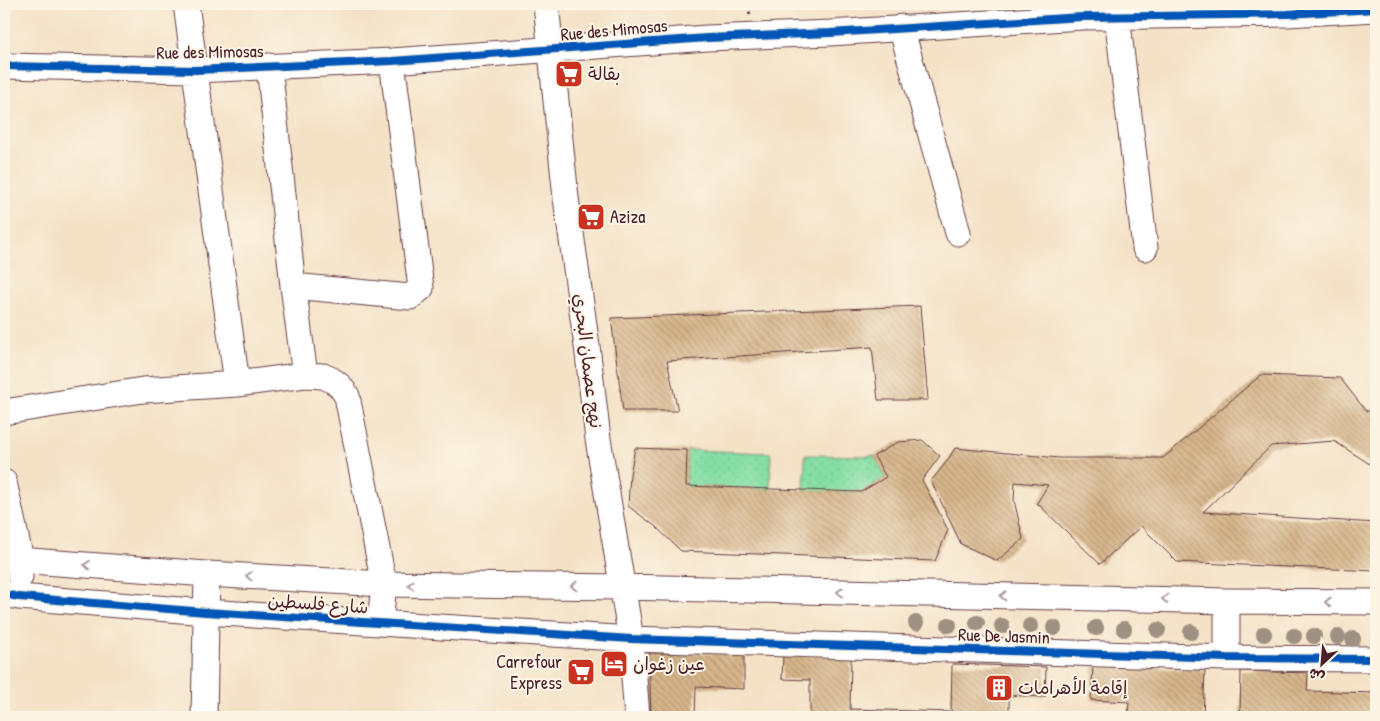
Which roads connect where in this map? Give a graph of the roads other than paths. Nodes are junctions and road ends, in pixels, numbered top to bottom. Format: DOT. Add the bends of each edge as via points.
graph roads {
  1 [pos="186,4"];
  2 [pos="546,4"];
  3 [pos="1287,9"];
  4 [pos="1081,10"];
  5 [pos="1376,10"];
  6 [pos="1117,16"];
  7 [pos="901,27"];
  8 [pos="550,50"];
  9 [pos="392,61"];
  10 [pos="4,66"];
  11 [pos="269,66"];
  12 [pos="194,70"];
  13 [pos="958,233"];
  14 [pos="1145,248"];
  15 [pos="293,286"];
  16 [pos="306,375"];
  17 [pos="237,384"];
  18 [pos="4,412"];
  19 [pos="4,482"];
  20 [pos="12,560"];
  21 [pos="207,574"];
  22 [pos="384,584"];
  23 [pos="622,587"];
  24 [pos="12,595"];
  25 [pos="1227,601"];
  26 [pos="1376,602"];
  27 [pos="206,612"];
  28 [pos="380,623"];
  29 [pos="631,639"];
  30 [pos="1227,658"];
  31 [pos="1376,659"];
  32 [pos="204,717"];
  33 [pos="637,717"];
  1 -- 12 [label="street"];
  2 -- 8 [label="street, نهج عصمان البحري"];
  3 -- 5 [label="street, Rue des Mimosas"];
  3 -- 6 [label="street, Rue des Mimosas"];
  4 -- 6 [label="street, Rue des Mimosas"];
  4 -- 7 [label="street, Rue des Mimosas"];
  6 -- 14 [label="street"];
  7 -- 8 [label="street, Rue des Mimosas"];
  7 -- 13 [label="street"];
  8 -- 9 [label="street, Rue des Mimosas"];
  8 -- 23 [label="street, نهج عصمان البحري" via="598,439"];
  9 -- 11 [label="street, Rue des Mimosas"];
  9 -- 15 [label="street" via="421,288 410,297"];
  10 -- 12 [label="street, Rue des Mimosas"];
  11 -- 12 [label="street, Rue des Mimosas"];
  11 -- 15 [label="street"];
  12 -- 17 [label="street"];
  15 -- 16 [label="street"];
  16 -- 17 [label="street"];
  16 -- 22 [label="street" via="332,380 347,396"];
  17 -- 18 [label="street" via="142,390"];
  19 -- 20 [label="street"];
  21 -- 20 [label="street, شارع فلسطين, one-way"];
  20 -- 24 [label="street"];
  22 -- 21 [label="street, شارع فلسطين, one-way"];
  21 -- 27 [label="street"];
  23 -- 22 [label="street, شارع فلسطين, one-way"];
  22 -- 28 [label="street"];
  25 -- 23 [label="street, one-way"];
  23 -- 29 [label="street, نهج عصمان البحري"];
  24 -- 27 [label="street, شارع فلسطين"];
  26 -- 25 [label="street, one-way"];
  25 -- 30 [label="street"];
  27 -- 28 [label="street, شارع فلسطين"];
  27 -- 32 [label="street"];
  28 -- 29 [label="street, شارع فلسطين"];
  29 -- 30 [label="street, Rue De Jasmin"];
  29 -- 33 [label="street, نهج عصمان البحري"];
  30 -- 31 [label="street, Rue De Jasmin"];
}
